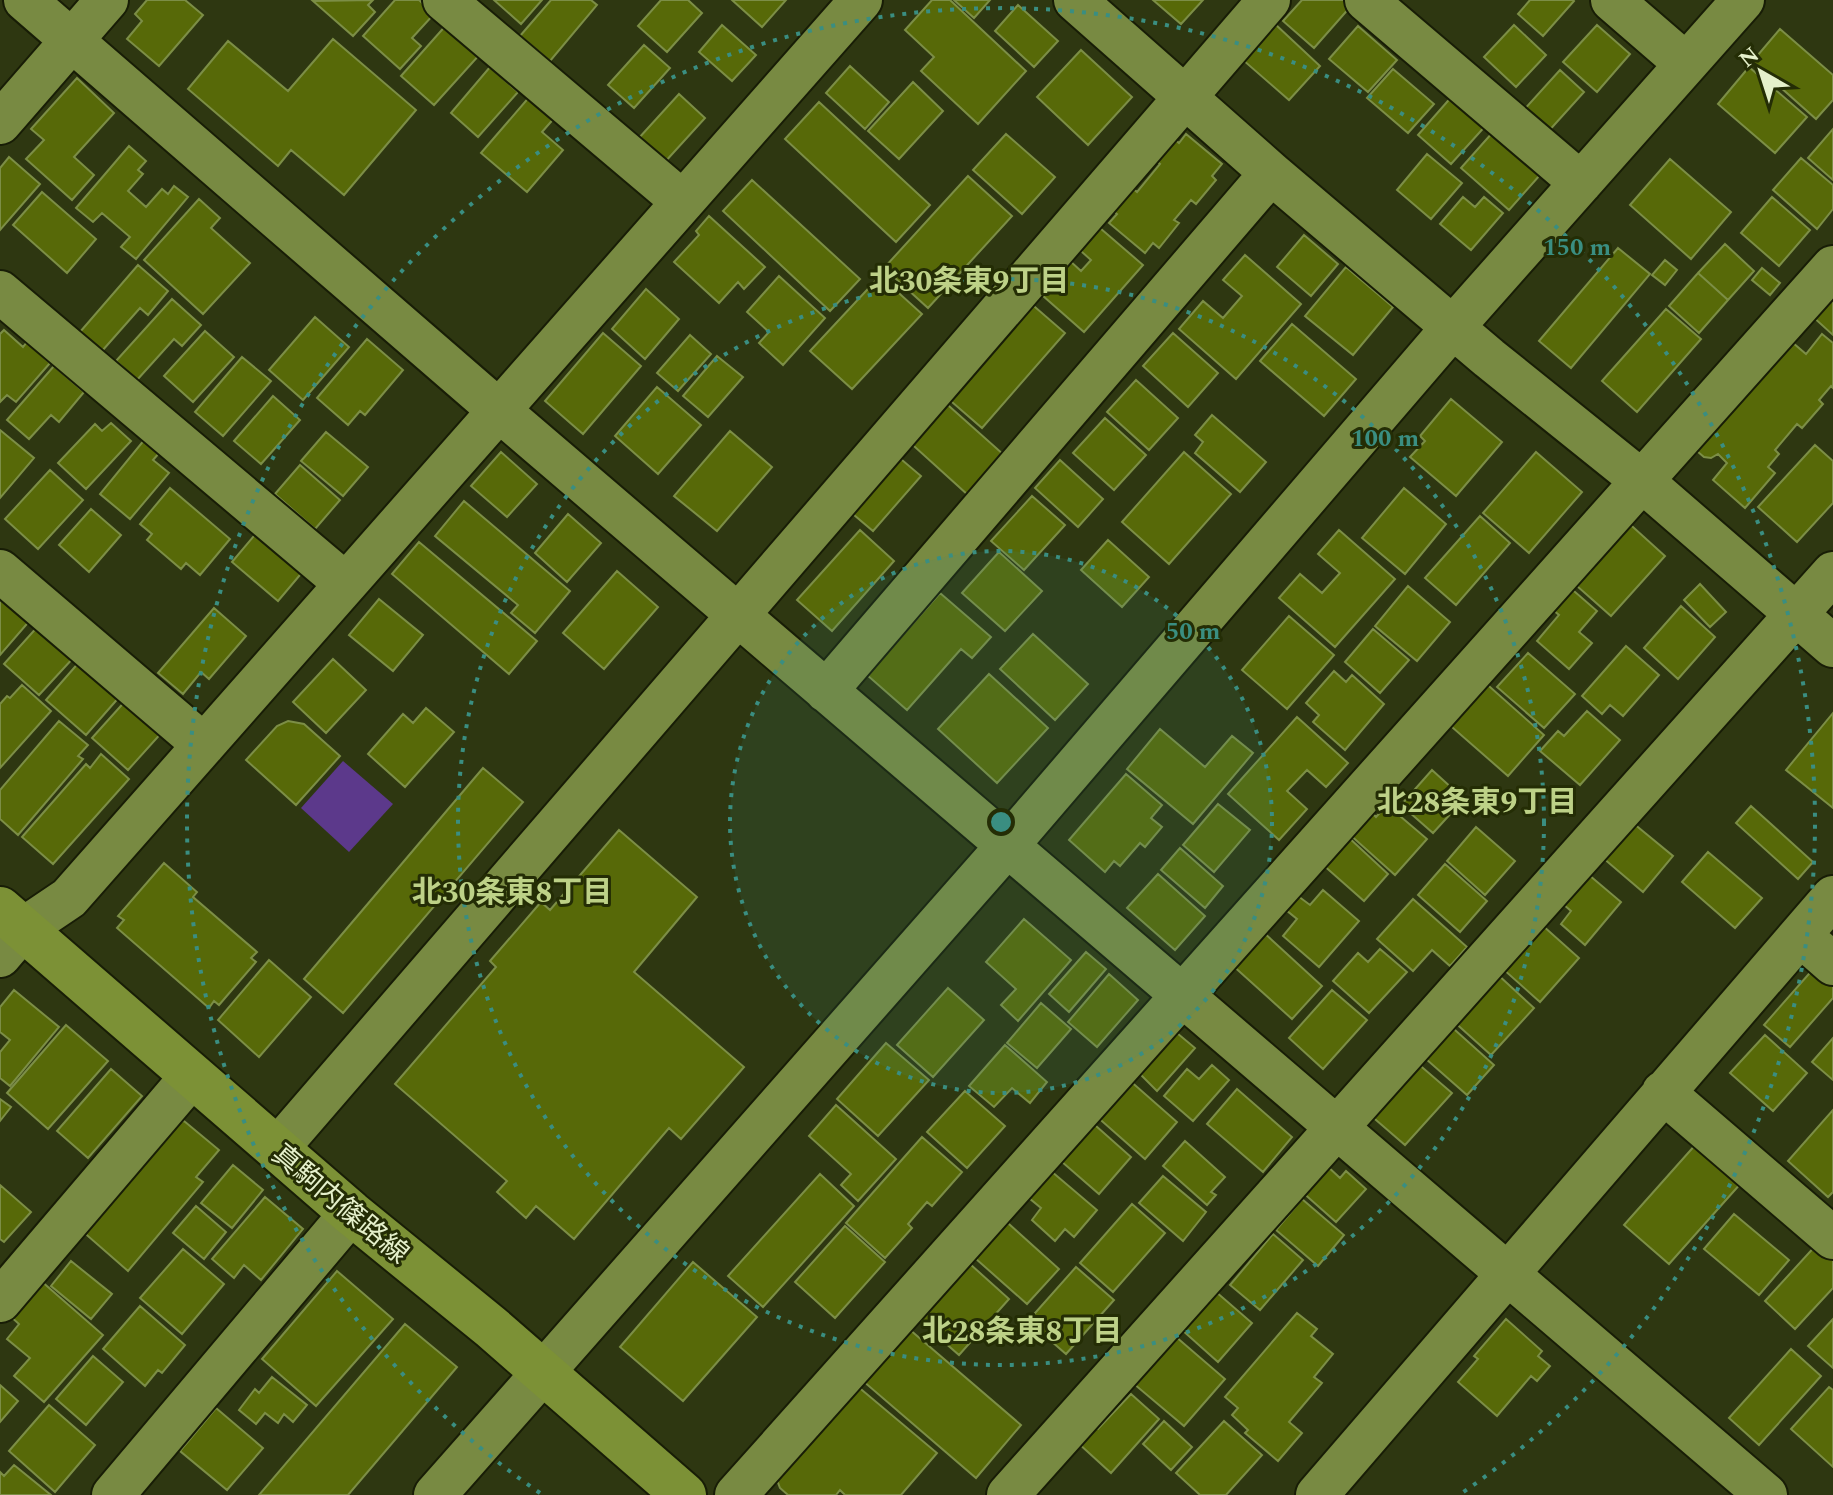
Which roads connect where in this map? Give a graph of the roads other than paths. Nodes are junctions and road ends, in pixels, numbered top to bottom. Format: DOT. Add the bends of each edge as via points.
graph roads {
  1 [pos="25,0"];
  2 [pos="107,0"];
  3 [pos="444,0"];
  4 [pos="861,0"];
  5 [pos="1075,0"];
  6 [pos="1269,0"];
  7 [pos="1366,0"];
  8 [pos="1612,0"];
  9 [pos="1743,0"];
  10 [pos="72,41"];
  11 [pos="1686,64"];
  12 [pos="1184,98"];
  13 [pos="0,123"];
  14 [pos="1271,173"];
  15 [pos="1581,183"];
  16 [pos="683,202"];
  17 [pos="1833,267"];
  18 [pos="0,292"];
  19 [pos="1453,327"];
  20 [pos="500,411"];
  21 [pos="1642,481"];
  22 [pos="0,571"];
  23 [pos="1833,573"];
  24 [pos="346,584"];
  25 [pos="1796,614"];
  26 [pos="738,615"];
  27 [pos="1833,646"];
  28 [pos="826,691"];
  29 [pos="204,745"];
  30 [pos="1007,846"];
  31 [pos="1833,897"];
  32 [pos="8,931"];
  33 [pos="1801,936"];
  34 [pos="1833,964"];
  35 [pos="1182,996"];
  36 [pos="192,1076"];
  37 [pos="1663,1092"];
  38 [pos="1336,1128"];
  39 [pos="277,1149"];
  40 [pos="351,1213"];
  41 [pos="1833,1238"];
  42 [pos="1507,1273"];
  43 [pos="0,1301"];
  44 [pos="543,1372"];
  45 [pos="113,1495"];
  46 [pos="435,1495"];
  47 [pos="684,1495"];
  48 [pos="736,1495"];
  49 [pos="1008,1495"];
  50 [pos="1317,1495"];
  51 [pos="1766,1495"];
  1 -- 10 [label="street"];
  2 -- 10 [label="street"];
  3 -- 16 [label="street"];
  4 -- 16 [label="street"];
  5 -- 12 [label="street"];
  6 -- 12 [label="street"];
  7 -- 15 [label="street"];
  8 -- 11 [label="street"];
  9 -- 11 [label="street"];
  10 -- 13 [label="street"];
  10 -- 20 [label="street"];
  11 -- 15 [label="street"];
  12 -- 14 [label="street"];
  12 -- 26 [label="street"];
  14 -- 19 [label="street"];
  14 -- 28 [label="street"];
  15 -- 19 [label="street"];
  16 -- 20 [label="street"];
  17 -- 21 [label="street"];
  18 -- 24 [label="street"];
  19 -- 21 [label="street"];
  19 -- 30 [label="street"];
  20 -- 24 [label="street"];
  20 -- 26 [label="street"];
  21 -- 25 [label="street"];
  21 -- 35 [label="street"];
  22 -- 29 [label="street"];
  23 -- 25 [label="street"];
  24 -- 29 [label="street"];
  25 -- 27 [label="street"];
  25 -- 38 [label="street"];
  26 -- 28 [label="street"];
  26 -- 39 [label="street"];
  28 -- 30 [label="street"];
  29 -- 32 [label="street" via="69,898"];
  30 -- 35 [label="street"];
  30 -- 44 [label="street"];
  31 -- 33 [label="street"];
  32 -- 36 [label="main road, 真駒内篠路線"];
  33 -- 34 [label="street"];
  33 -- 37 [label="street"];
  35 -- 38 [label="street"];
  35 -- 48 [label="street"];
  36 -- 39 [label="main road, 真駒内篠路線"];
  36 -- 43 [label="street"];
  37 -- 41 [label="street"];
  37 -- 42 [label="street"];
  38 -- 42 [label="street"];
  38 -- 49 [label="street"];
  39 -- 40 [label="main road, 真駒内篠路線"];
  40 -- 44 [label="main road, 真駒内篠路線"];
  40 -- 45 [label="street"];
  42 -- 50 [label="street"];
  42 -- 51 [label="street"];
  44 -- 46 [label="street"];
  44 -- 47 [label="main road, 真駒内篠路線"];
}
